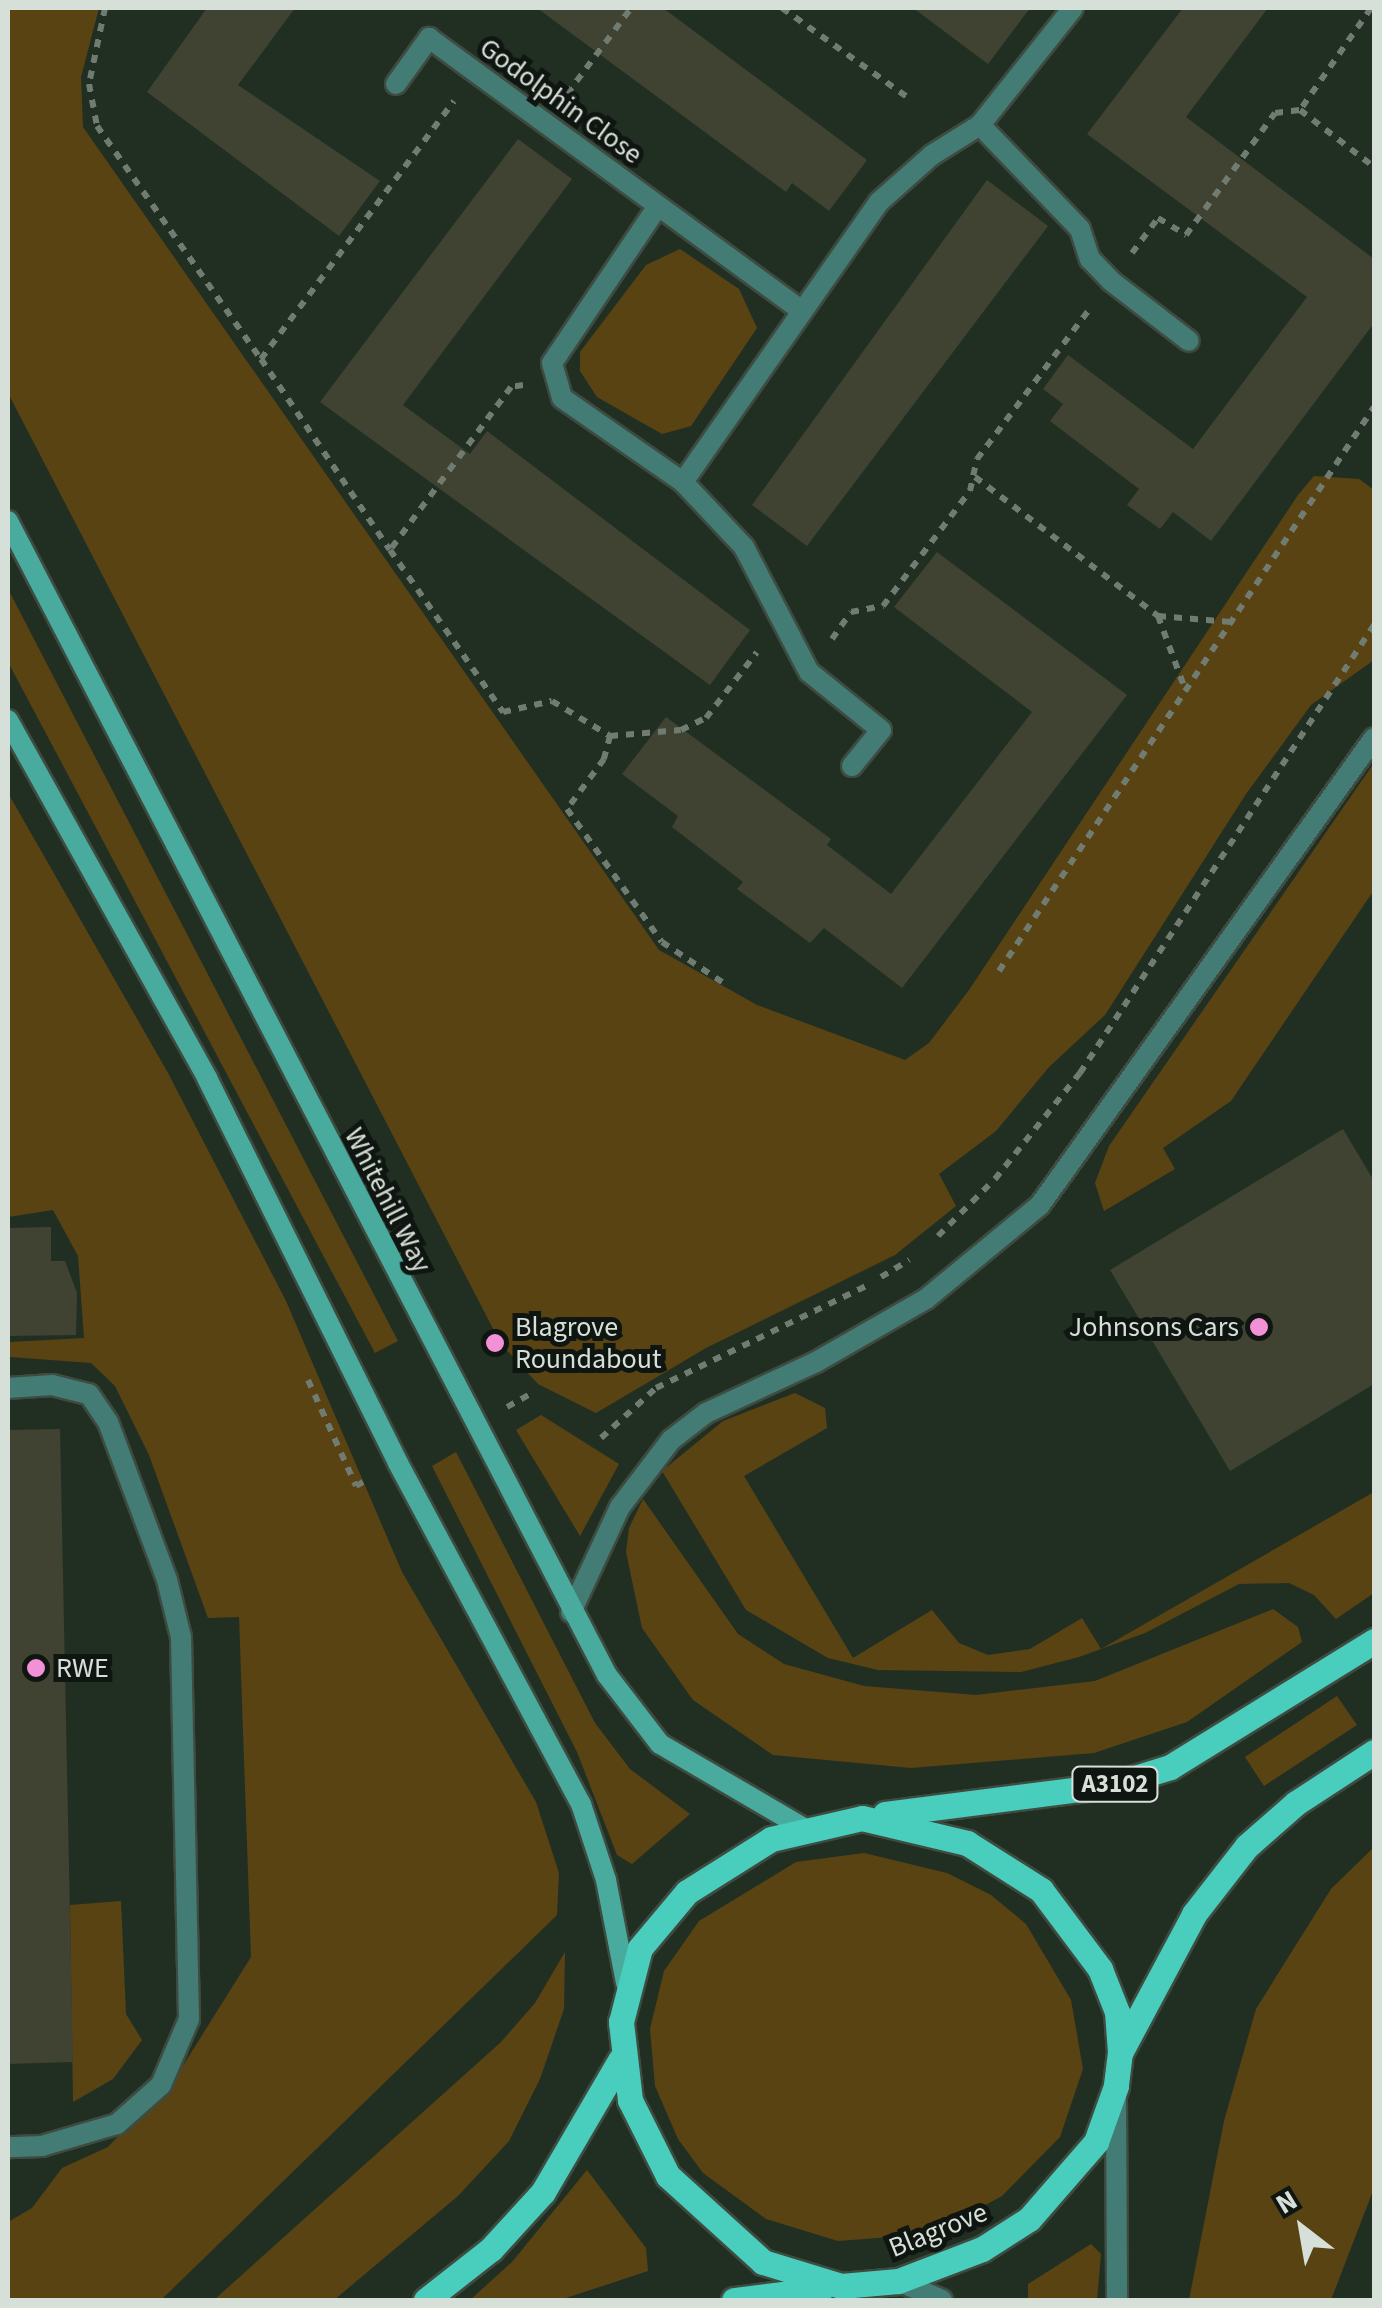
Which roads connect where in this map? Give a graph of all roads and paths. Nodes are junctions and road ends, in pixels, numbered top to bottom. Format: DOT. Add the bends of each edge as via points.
graph roads {
  1 [pos="106,8"];
  2 [pos="631,8"];
  3 [pos="782,8"];
  4 [pos="1073,8"];
  5 [pos="1372,8"];
  6 [pos="476,72"];
  7 [pos="396,84"];
  8 [pos="910,99"];
  9 [pos="1300,110"];
  10 [pos="545,124"];
  11 [pos="980,125"];
  12 [pos="1374,167"];
  13 [pos="658,206"];
  14 [pos="1111,281"];
  15 [pos="800,310"];
  16 [pos="1188,341"];
  17 [pos="261,359"];
  18 [pos="554,380"];
  19 [pos="1374,406"];
  20 [pos="974,476"];
  21 [pos="683,482"];
  22 [pos="8,521"];
  23 [pos="390,550"];
  24 [pos="1158,616"];
  25 [pos="1231,622"];
  26 [pos="1374,625"];
  27 [pos="787,638"];
  28 [pos="809,672"];
  29 [pos="1186,690"];
  30 [pos="8,720"];
  31 [pos="610,736"];
  32 [pos="1374,738"];
  33 [pos="852,766"];
  34 [pos="999,971"];
  35 [pos="728,986"];
  36 [pos="926,1246"];
  37 [pos="915,1256"];
  38 [pos="308,1380"];
  39 [pos="8,1388"];
  40 [pos="601,1438"];
  41 [pos="356,1486"];
  42 [pos="571,1612"];
  43 [pos="1374,1641"];
  44 [pos="1374,1752"];
  45 [pos="862,1818"];
  46 [pos="804,1828"];
  47 [pos="626,1983"];
  48 [pos="1120,2052"];
  49 [pos="620,2060"];
  50 [pos="1116,2086"];
  51 [pos="8,2147"];
  52 [pos="898,2282"];
  53 [pos="841,2286"];
  54 [pos="426,2300"];
  55 [pos="734,2300"];
  56 [pos="942,2300"];
  57 [pos="1117,2300"];
  1 -- 17 [label="path" via="89,84 97,126"];
  2 -- 10 [label="path"];
  3 -- 8 [label="path"];
  4 -- 11 [label="street"];
  5 -- 9 [label="path"];
  6 -- 7 [label="street, Godolphin Close" via="429,38"];
  6 -- 10 [label="street, Godolphin Close"];
  6 -- 17 [label="path"];
  9 -- 12 [label="path"];
  9 -- 14 [label="path" via="1274,113 1186,235 1158,218"];
  10 -- 13 [label="street, Godolphin Close"];
  11 -- 14 [label="street" via="1080,229 1090,259"];
  11 -- 15 [label="street" via="900,180"];
  13 -- 15 [label="street, Godolphin Close"];
  13 -- 18 [label="street" via="559,344"];
  14 -- 16 [label="street"];
  14 -- 20 [label="path" via="977,459"];
  15 -- 21 [label="street"];
  17 -- 23 [label="path"];
  18 -- 21 [label="street" via="562,398"];
  18 -- 23 [label="path" via="512,387"];
  19 -- 25 [label="path"];
  20 -- 24 [label="path"];
  20 -- 28 [label="path" via="883,606 851,612"];
  21 -- 27 [label="street" via="744,547"];
  22 -- 42 [label="main road, Whitehill Way"];
  23 -- 31 [label="path" via="503,712 552,701"];
  24 -- 25 [label="path"];
  24 -- 29 [label="path"];
  25 -- 29 [label="path"];
  26 -- 36 [label="path" via="1080,1072 995,1179"];
  27 -- 28 [label="street"];
  27 -- 31 [label="path" via="756,652 706,718 680,730"];
  28 -- 33 [label="street" via="881,730"];
  29 -- 34 [label="path"];
  30 -- 47 [label="main road" via="206,1078 398,1463 581,1804 602,1865"];
  31 -- 35 [label="path" via="604,759 567,809 662,942"];
  32 -- 42 [label="street" via="1040,1205 926,1299 816,1362 706,1413 671,1440 620,1507"];
  37 -- 40 [label="path" via="656,1388"];
  38 -- 41 [label="path"];
  39 -- 51 [label="street" via="52,1386 89,1394 108,1422 166,1580 182,1637 189,2019 160,2085 117,2124 42,2146"];
  42 -- 46 [label="main road, Whitehill Way" via="660,1744"];
  43 -- 45 [label="main road, A3102" via="1170,1767 1112,1785"];
  44 -- 48 [label="main road, A3102" via="1296,1803 1247,1846 1194,1914"];
  45 -- 46 [label="main road, Blagrove / A3102"];
  45 -- 48 [label="main road, Blagrove / A3102" via="966,1842 1040,1890 1100,1969 1116,2012"];
  46 -- 47 [label="main road, Blagrove / A3102" via="754,1848 687,1892 650,1931"];
  47 -- 49 [label="main road, Blagrove / A3102"];
  48 -- 50 [label="main road, Blagrove / A3102"];
  49 -- 53 [label="main road, Blagrove / A3102" via="652,2152 688,2198 763,2262"];
  49 -- 54 [label="main road, A3102" via="544,2192 491,2249"];
  50 -- 52 [label="main road, Blagrove / A3102" via="1096,2142 1044,2206 982,2249"];
  50 -- 57 [label="street"];
  52 -- 53 [label="main road, Blagrove / A3102"];
  52 -- 56 [label="street"];
  53 -- 55 [label="main road, A3102"];
}
